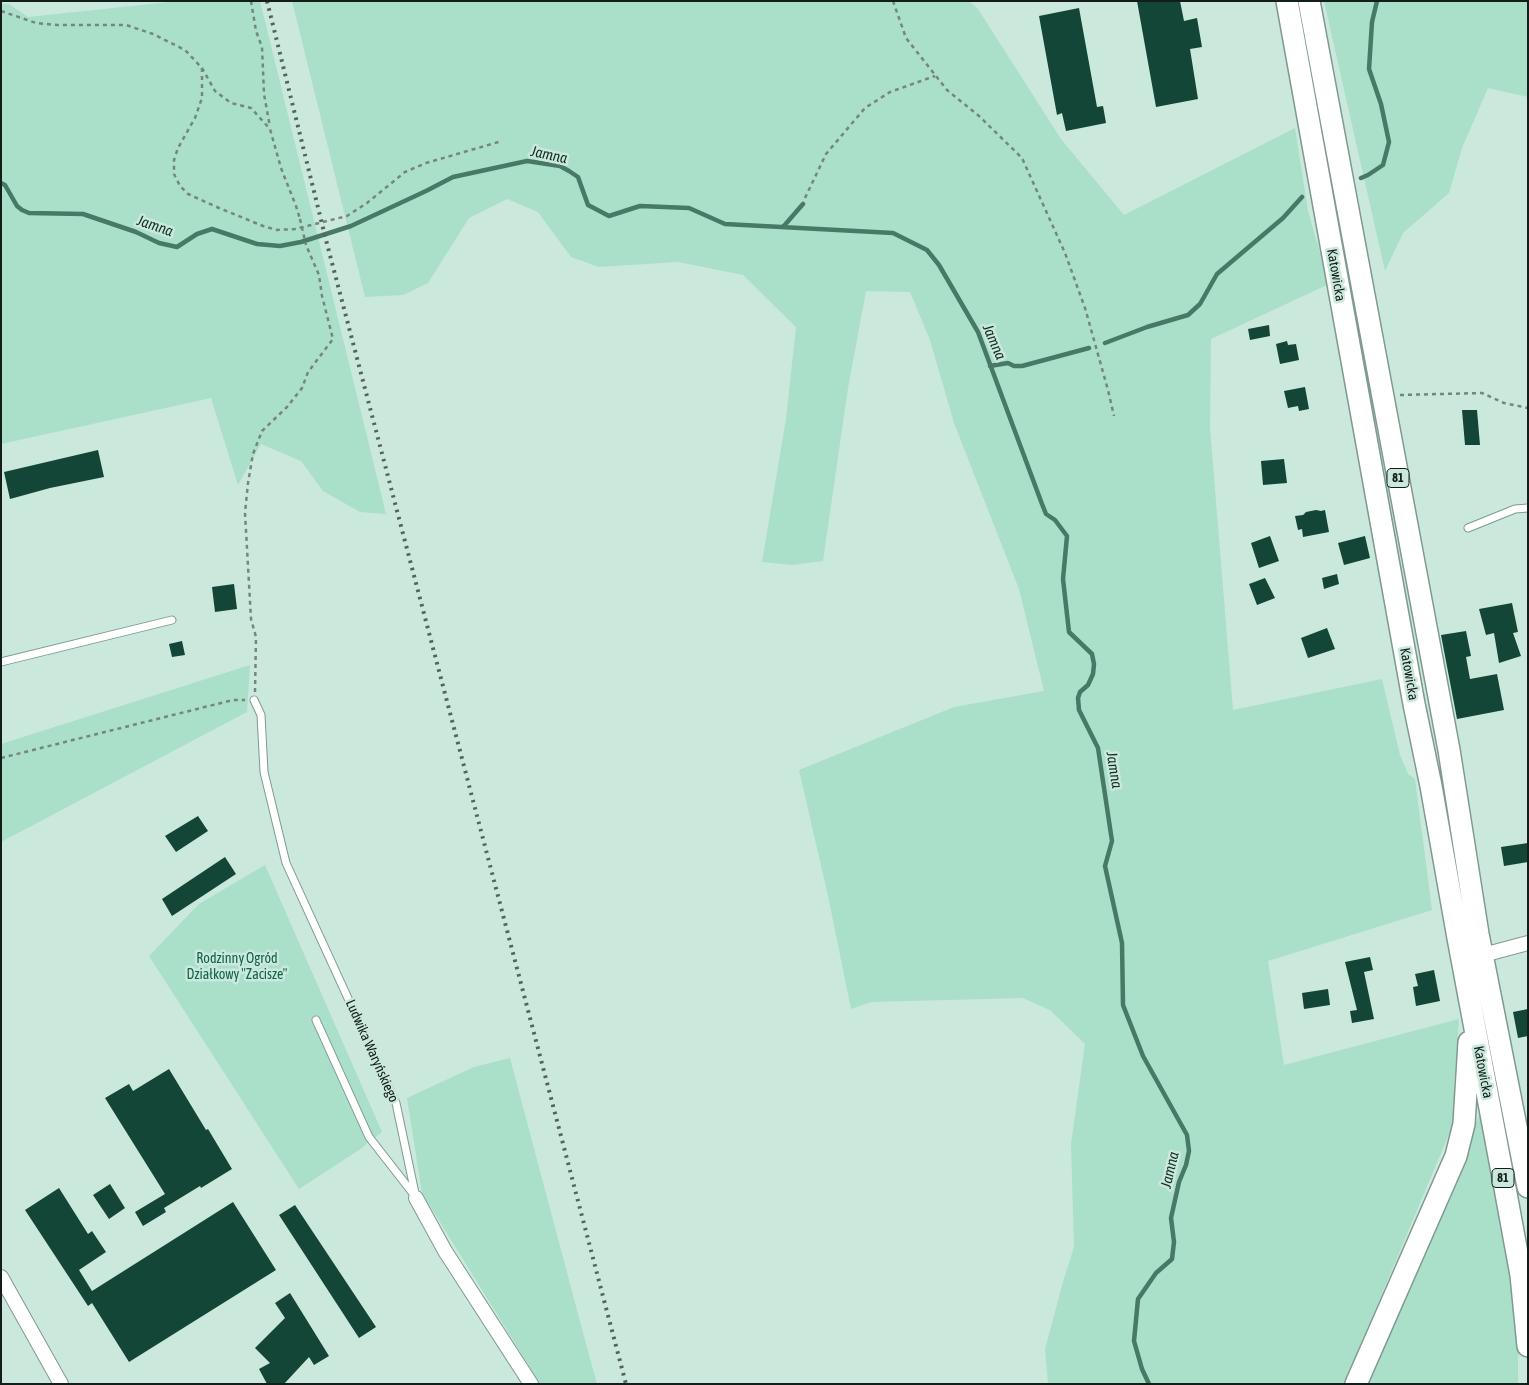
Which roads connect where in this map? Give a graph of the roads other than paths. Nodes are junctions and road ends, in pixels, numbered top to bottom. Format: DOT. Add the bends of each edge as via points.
graph roads {
  1 [pos="1287,1"];
  2 [pos="1309,1"];
  3 [pos="1528,508"];
  4 [pos="1468,528"];
  5 [pos="172,620"];
  6 [pos="1,662"];
  7 [pos="254,700"];
  8 [pos="1528,943"];
  9 [pos="1483,955"];
  10 [pos="1471,1012"];
  11 [pos="316,1020"];
  12 [pos="1528,1187"];
  13 [pos="416,1198"];
  14 [pos="1,1277"];
  15 [pos="1528,1346"];
  16 [pos="1358,1382"];
  17 [pos="61,1384"];
  18 [pos="530,1384"];
  1 -- 10 [label="main road, Katowicka / 81"];
  2 -- 9 [label="main road, Katowicka / 81" via="1449,750"];
  3 -- 4 [label="lane" via="1515,509"];
  5 -- 6 [label="lane"];
  7 -- 13 [label="lane, Ludwika Waryńskiego" via="261,715 264,772 286,863 396,1103"];
  8 -- 9 [label="street"];
  9 -- 12 [label="main road, Katowicka / 81"];
  10 -- 15 [label="main road, Katowicka / 81" via="1521,1275"];
  10 -- 16 [label="main road" via="1464,1124 1456,1156"];
  11 -- 13 [label="lane" via="369,1137"];
  13 -- 18 [label="street, Ludwika Waryńskiego" via="445,1251"];
  14 -- 17 [label="street"];
}
